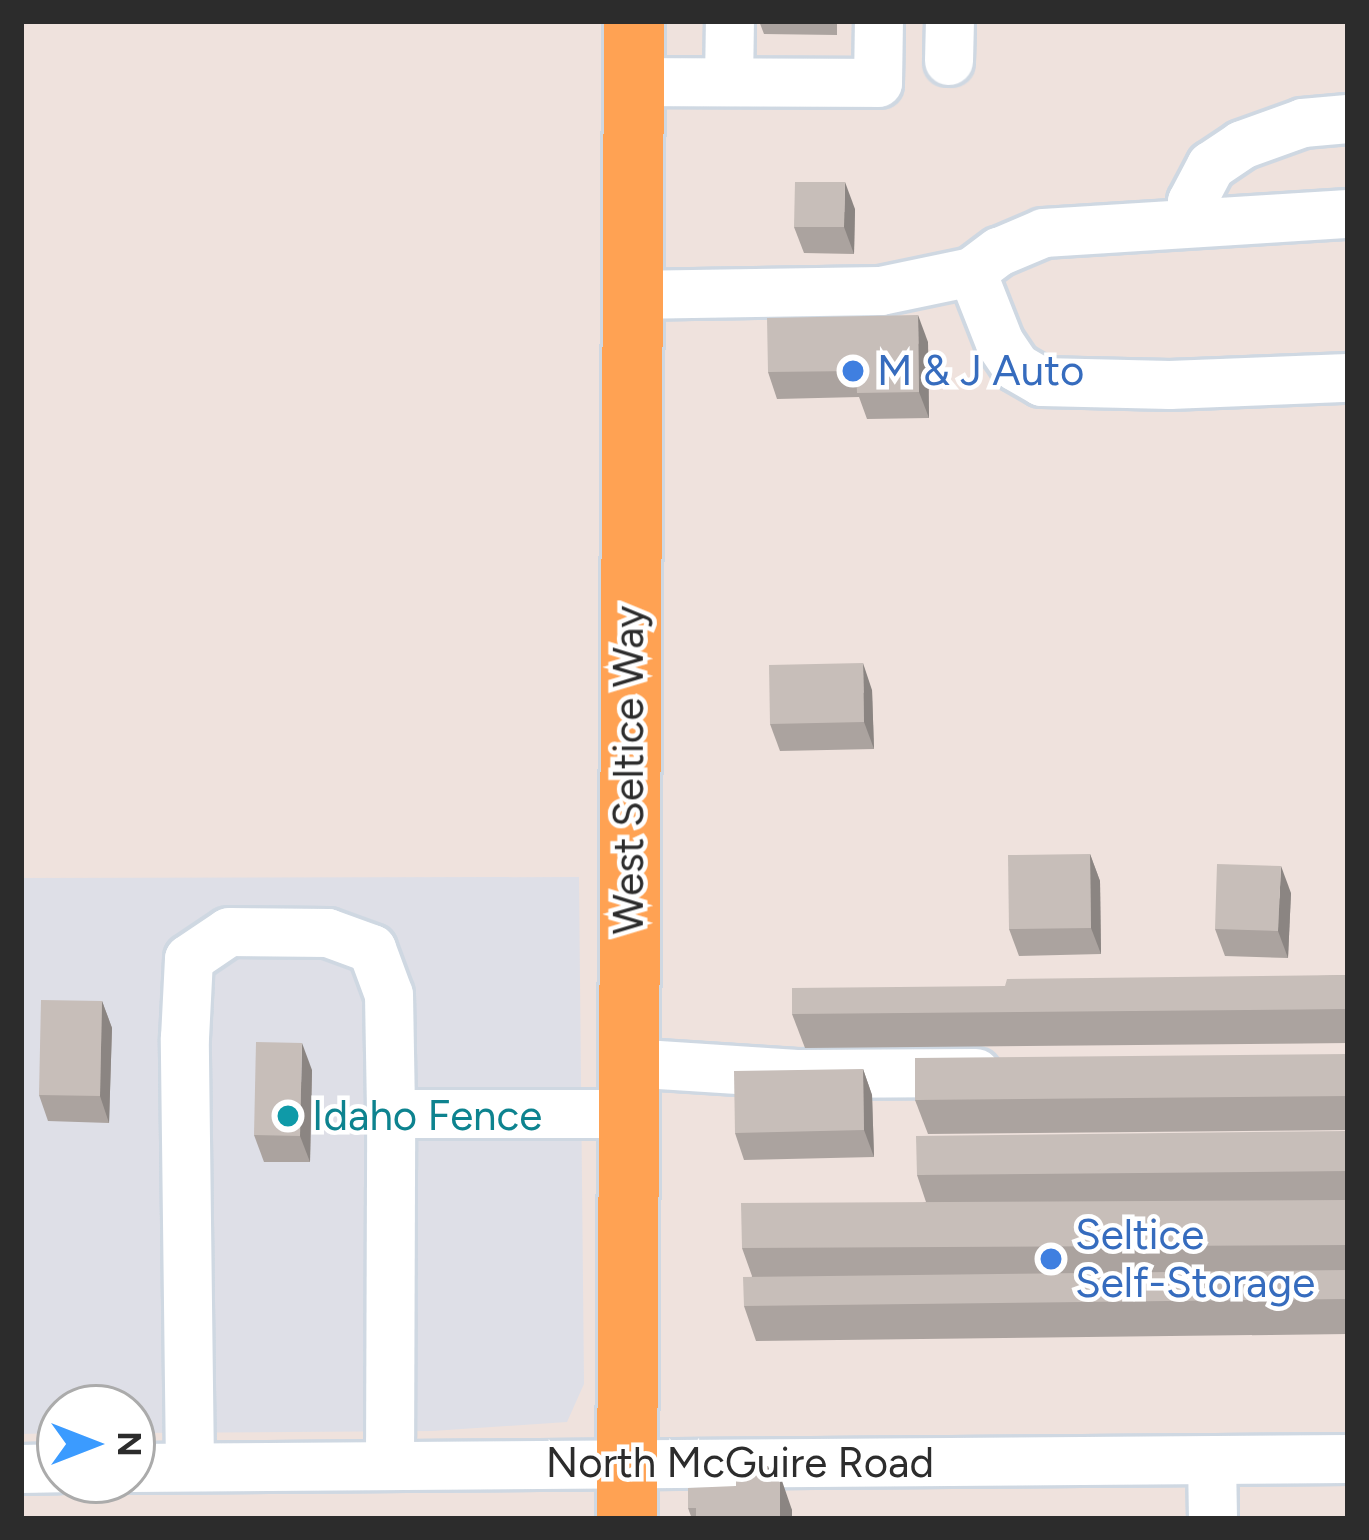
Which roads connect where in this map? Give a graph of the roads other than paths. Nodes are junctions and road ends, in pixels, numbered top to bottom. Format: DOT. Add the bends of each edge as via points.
graph roads {
  1 [pos="634,21"];
  2 [pos="730,21"];
  3 [pos="879,21"];
  4 [pos="633,82"];
  5 [pos="729,82"];
  6 [pos="1348,119"];
  7 [pos="1348,214"];
  8 [pos="1193,223"];
  9 [pos="972,272"];
  10 [pos="630,295"];
  11 [pos="1348,378"];
  12 [pos="1013,1072"];
  13 [pos="628,1088"];
  14 [pos="391,1114"];
  15 [pos="1348,1459"];
  16 [pos="1212,1461"];
  17 [pos="390,1466"];
  18 [pos="190,1467"];
  19 [pos="156,1468"];
  20 [pos="627,1491"];
  21 [pos="1214,1519"];
  1 -- 4 [label="main road, West Seltice Way"];
  2 -- 5 [label="street"];
  3 -- 5 [label="street" via="878,82"];
  4 -- 5 [label="street"];
  4 -- 10 [label="main road, West Seltice Way"];
  6 -- 8 [label="street" via="1241,145 1211,166 1192,202"];
  7 -- 8 [label="street"];
  8 -- 9 [label="street" via="1044,233"];
  9 -- 10 [label="street" via="881,291"];
  9 -- 11 [label="street" via="1000,343 1016,367 1042,382"];
  10 -- 13 [label="main road, West Seltice Way"];
  12 -- 13 [label="street"];
  13 -- 14 [label="street"];
  13 -- 20 [label="main road, West Seltice Way"];
  14 -- 17 [label="street"];
  14 -- 18 [label="street" via="389,994 372,949 328,933 229,932 189,959"];
  15 -- 16 [label="street, North McGuire Road"];
  16 -- 20 [label="street, North McGuire Road"];
  16 -- 21 [label="street"];
  17 -- 18 [label="street, North McGuire Road"];
  17 -- 20 [label="street, North McGuire Road"];
  18 -- 19 [label="street, North McGuire Road"];
}
